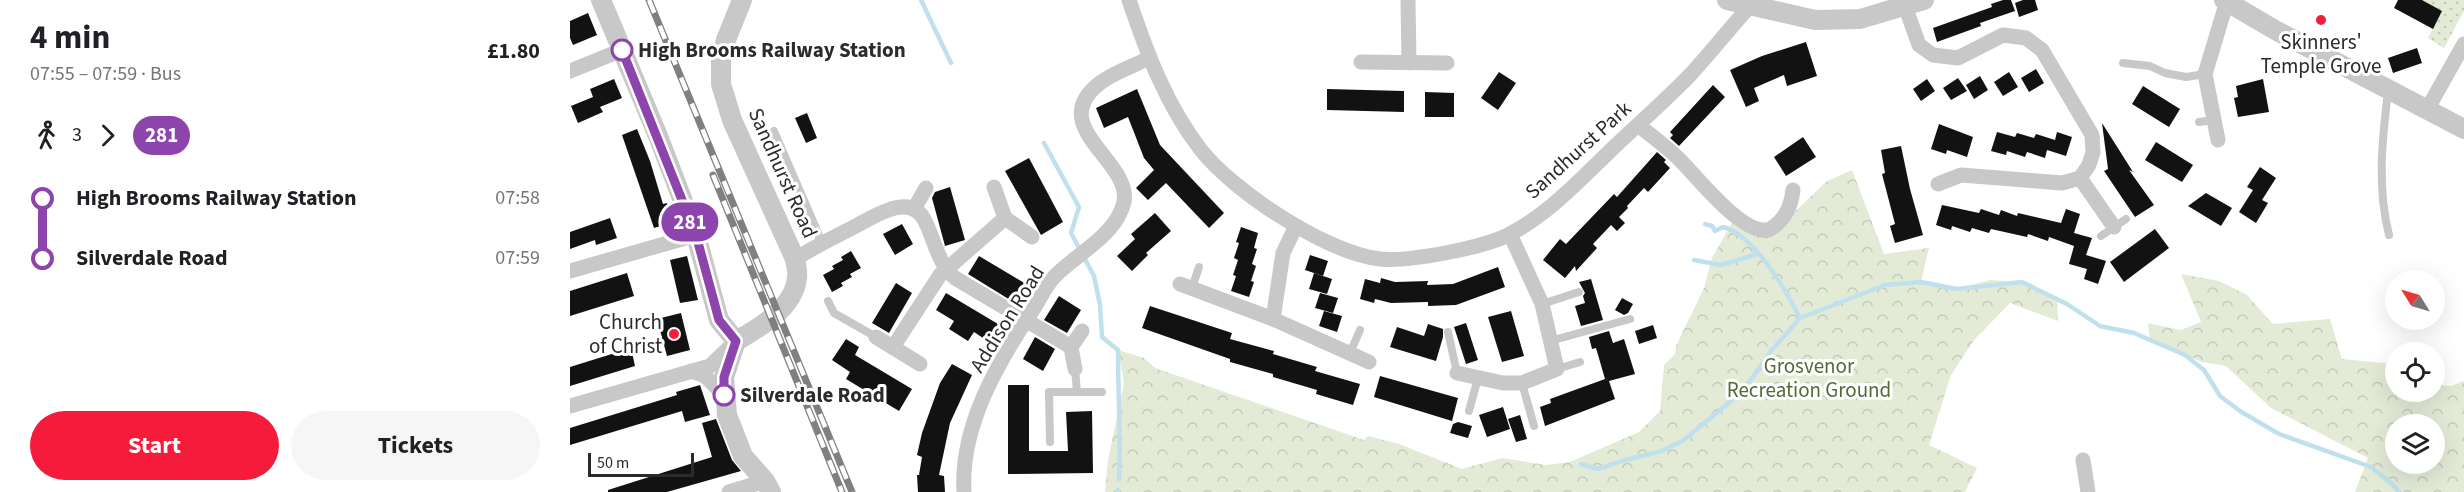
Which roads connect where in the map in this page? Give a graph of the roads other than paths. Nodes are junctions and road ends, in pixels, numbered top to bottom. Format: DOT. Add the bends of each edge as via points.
graph roads {
  1 [pos="601,0"];
  2 [pos="742,0"];
  3 [pos="1129,0"];
  4 [pos="1408,0"];
  5 [pos="1728,0"];
  6 [pos="2226,1"];
  7 [pos="1915,3"];
  8 [pos="1757,4"];
  9 [pos="2464,44"];
  10 [pos="622,50"];
  11 [pos="1149,58"];
  12 [pos="1361,62"];
  13 [pos="1409,63"];
  14 [pos="1447,63"];
  15 [pos="2123,63"];
  16 [pos="570,71"];
  17 [pos="2205,74"];
  18 [pos="2389,88"];
  19 [pos="2428,108"];
  20 [pos="1638,124"];
  21 [pos="2464,129"];
  22 [pos="774,132"];
  23 [pos="2218,140"];
  24 [pos="2080,178"];
  25 [pos="1938,184"];
  26 [pos="994,187"];
  27 [pos="926,188"];
  28 [pos="1793,190"];
  29 [pos="914,209"];
  30 [pos="1005,218"];
  31 [pos="2120,223"];
  32 [pos="1296,226"];
  33 [pos="1510,234"];
  34 [pos="696,235"];
  35 [pos="2389,235"];
  36 [pos="2101,236"];
  37 [pos="1032,237"];
  38 [pos="819,245"];
  39 [pos="795,259"];
  40 [pos="1199,267"];
  41 [pos="946,270"];
  42 [pos="570,271"];
  43 [pos="1186,286"];
  44 [pos="1579,292"];
  45 [pos="828,301"];
  46 [pos="1542,304"];
  47 [pos="1027,319"];
  48 [pos="1273,319"];
  49 [pos="1630,319"];
  50 [pos="1360,330"];
  51 [pos="1082,331"];
  52 [pos="1448,332"];
  53 [pos="876,337"];
  54 [pos="736,341"];
  55 [pos="1550,341"];
  56 [pos="893,347"];
  57 [pos="1071,347"];
  58 [pos="1350,353"];
  59 [pos="1369,362"];
  60 [pos="1580,362"];
  61 [pos="920,364"];
  62 [pos="1075,369"];
  63 [pos="1557,369"];
  64 [pos="691,371"];
  65 [pos="1457,373"];
  66 [pos="1478,378"];
  67 [pos="1522,383"];
  68 [pos="1077,392"];
  69 [pos="1101,392"];
  70 [pos="724,395"];
  71 [pos="570,406"];
  72 [pos="1468,411"];
  73 [pos="1534,426"];
  74 [pos="1050,442"];
  75 [pos="2083,460"];
  76 [pos="768,487"];
  77 [pos="729,492"];
  78 [pos="964,492"];
  79 [pos="2088,492"];
  1 -- 10 [label="street"];
  2 -- 39 [label="street, Sandhurst Road" via="721,59 721,84 732,120"];
  3 -- 11 [label="street, Sandhurst Park"];
  4 -- 13 [label="street"];
  5 -- 8 [label="street"];
  6 -- 17 [label="street"];
  6 -- 18 [label="street"];
  7 -- 8 [label="street" via="1860,19 1815,20"];
  7 -- 24 [label="street" via="1919,45 1933,55 1959,58 2003,35 2025,38 2042,50 2092,135 2093,152"];
  8 -- 20 [label="street, Sandhurst Park"];
  9 -- 19 [label="street"];
  10 -- 16 [label="street"];
  10 -- 34 [label="street"];
  11 -- 32 [label="street, Sandhurst Park" via="1174,111 1202,151 1244,192"];
  11 -- 47 [label="street, Addison Road" via="1101,82 1084,104 1085,129 1118,176 1124,198 1120,215 1054,278"];
  12 -- 13 [label="street"];
  13 -- 14 [label="street"];
  15 -- 17 [label="lane" via="2186,77"];
  17 -- 23 [label="street" via="2206,121"];
  18 -- 19 [label="street"];
  18 -- 35 [label="lane" via="2381,142 2384,215"];
  19 -- 21 [label="street"];
  20 -- 28 [label="street" via="1734,214 1755,228 1769,230 1785,216 1791,208"];
  20 -- 33 [label="street, Sandhurst Park" via="1556,203"];
  22 -- 38 [label="lane" via="819,235"];
  24 -- 25 [label="street" via="2062,183 1961,175"];
  24 -- 31 [label="street"];
  26 -- 30 [label="street"];
  27 -- 29 [label="street"];
  29 -- 38 [label="street" via="884,211"];
  29 -- 41 [label="street" via="925,219"];
  30 -- 37 [label="street"];
  30 -- 41 [label="street"];
  31 -- 36 [label="lane"];
  32 -- 33 [label="street, Sandhurst Park" via="1337,246 1379,259 1485,245"];
  32 -- 48 [label="street" via="1283,253"];
  33 -- 46 [label="street"];
  34 -- 42 [label="street"];
  34 -- 54 [label="street" via="719,320"];
  38 -- 39 [label="street"];
  39 -- 54 [label="street, Sandhurst Road" via="798,277 790,299 759,327"];
  40 -- 43 [label="lane"];
  41 -- 47 [label="street"];
  41 -- 56 [label="street"];
  43 -- 48 [label="street"];
  44 -- 46 [label="lane"];
  45 -- 53 [label="lane" via="834,313"];
  46 -- 55 [label="street"];
  47 -- 57 [label="street"];
  47 -- 78 [label="street, Addison Road" via="987,389 973,426"];
  48 -- 58 [label="street"];
  49 -- 55 [label="lane"];
  50 -- 58 [label="lane"];
  51 -- 57 [label="street"];
  52 -- 65 [label="lane"];
  53 -- 56 [label="street"];
  54 -- 64 [label="street" via="710,366"];
  54 -- 70 [label="street" via="724,377"];
  55 -- 63 [label="street"];
  56 -- 61 [label="street"];
  57 -- 62 [label="street"];
  58 -- 59 [label="street"];
  60 -- 63 [label="lane"];
  62 -- 68 [label="lane"];
  63 -- 67 [label="street"];
  64 -- 70 [label="street" via="705,376"];
  64 -- 71 [label="street"];
  65 -- 66 [label="street"];
  66 -- 67 [label="street"];
  66 -- 72 [label="lane"];
  67 -- 73 [label="lane"];
  68 -- 69 [label="lane"];
  68 -- 74 [label="lane" via="1049,392"];
  70 -- 76 [label="street" via="743,456"];
  75 -- 79 [label="street"];
  76 -- 77 [label="street"];
}
